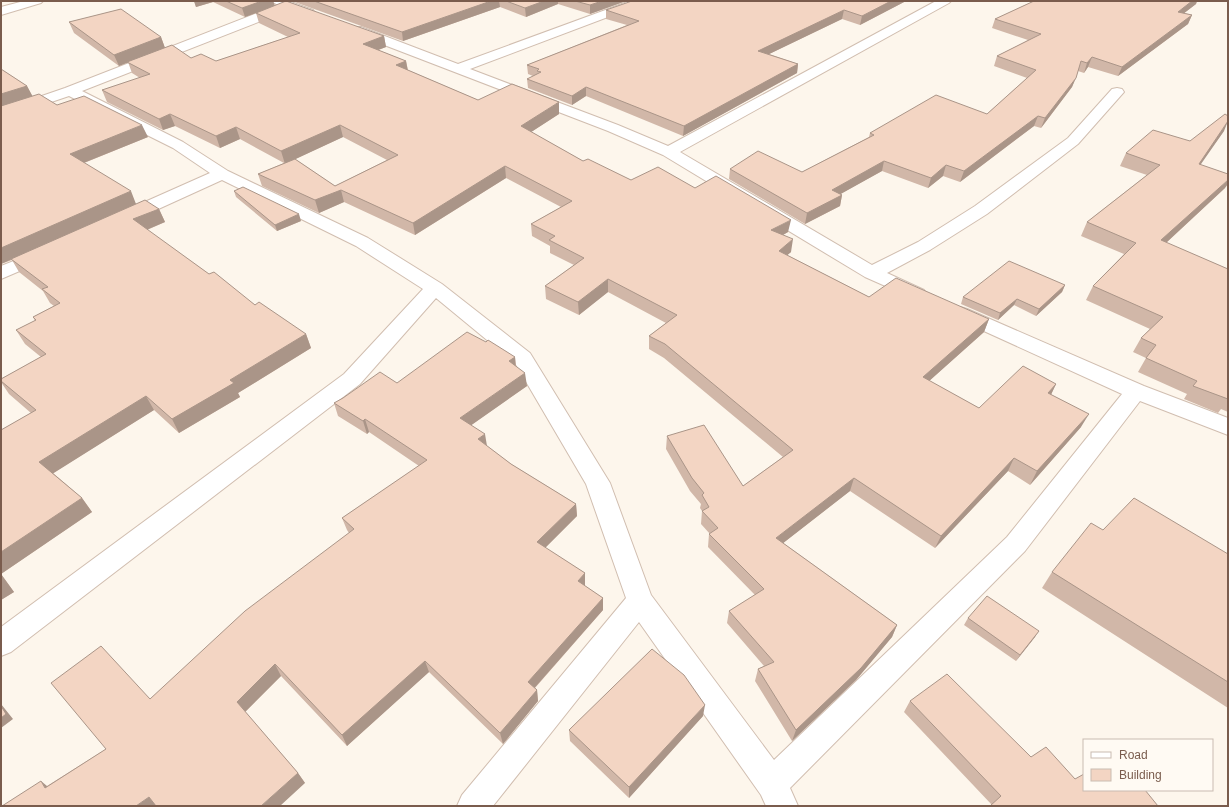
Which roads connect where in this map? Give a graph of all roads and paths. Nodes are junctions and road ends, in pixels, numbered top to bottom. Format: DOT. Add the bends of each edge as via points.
graph roads {
  1 [pos="37,1"];
  2 [pos="945,1"];
  3 [pos="635,2"];
  4 [pos="282,3"];
  5 [pos="1,11"];
  6 [pos="322,18"];
  7 [pos="343,25"];
  8 [pos="460,68"];
  9 [pos="70,91"];
  10 [pos="1117,92"];
  11 [pos="1,115"];
  12 [pos="669,152"];
  13 [pos="222,174"];
  14 [pos="108,225"];
  15 [pos="58,247"];
  16 [pos="1,273"];
  17 [pos="872,273"];
  18 [pos="435,288"];
  19 [pos="1136,391"];
  20 [pos="1228,427"];
  21 [pos="640,601"];
  22 [pos="1,643"];
  23 [pos="777,795"];
  24 [pos="473,806"];
  1 -- 5 [label="street"];
  2 -- 12 [label="street"];
  3 -- 8 [label="street"];
  4 -- 6 [label="street"];
  4 -- 9 [label="street"];
  7 -- 8 [label="street"];
  8 -- 12 [label="street"];
  9 -- 11 [label="street"];
  9 -- 13 [label="street" via="178,145"];
  10 -- 17 [label="street" via="1072,141 981,210 924,246"];
  12 -- 17 [label="street"];
  13 -- 14 [label="street"];
  13 -- 18 [label="street" via="362,242"];
  15 -- 16 [label="street"];
  17 -- 19 [label="street"];
  18 -- 21 [label="street" via="523,358 598,483"];
  18 -- 22 [label="street" via="352,379"];
  19 -- 20 [label="street"];
  19 -- 23 [label="street" via="1016,544"];
  21 -- 23 [label="street"];
  21 -- 24 [label="street"];
}
